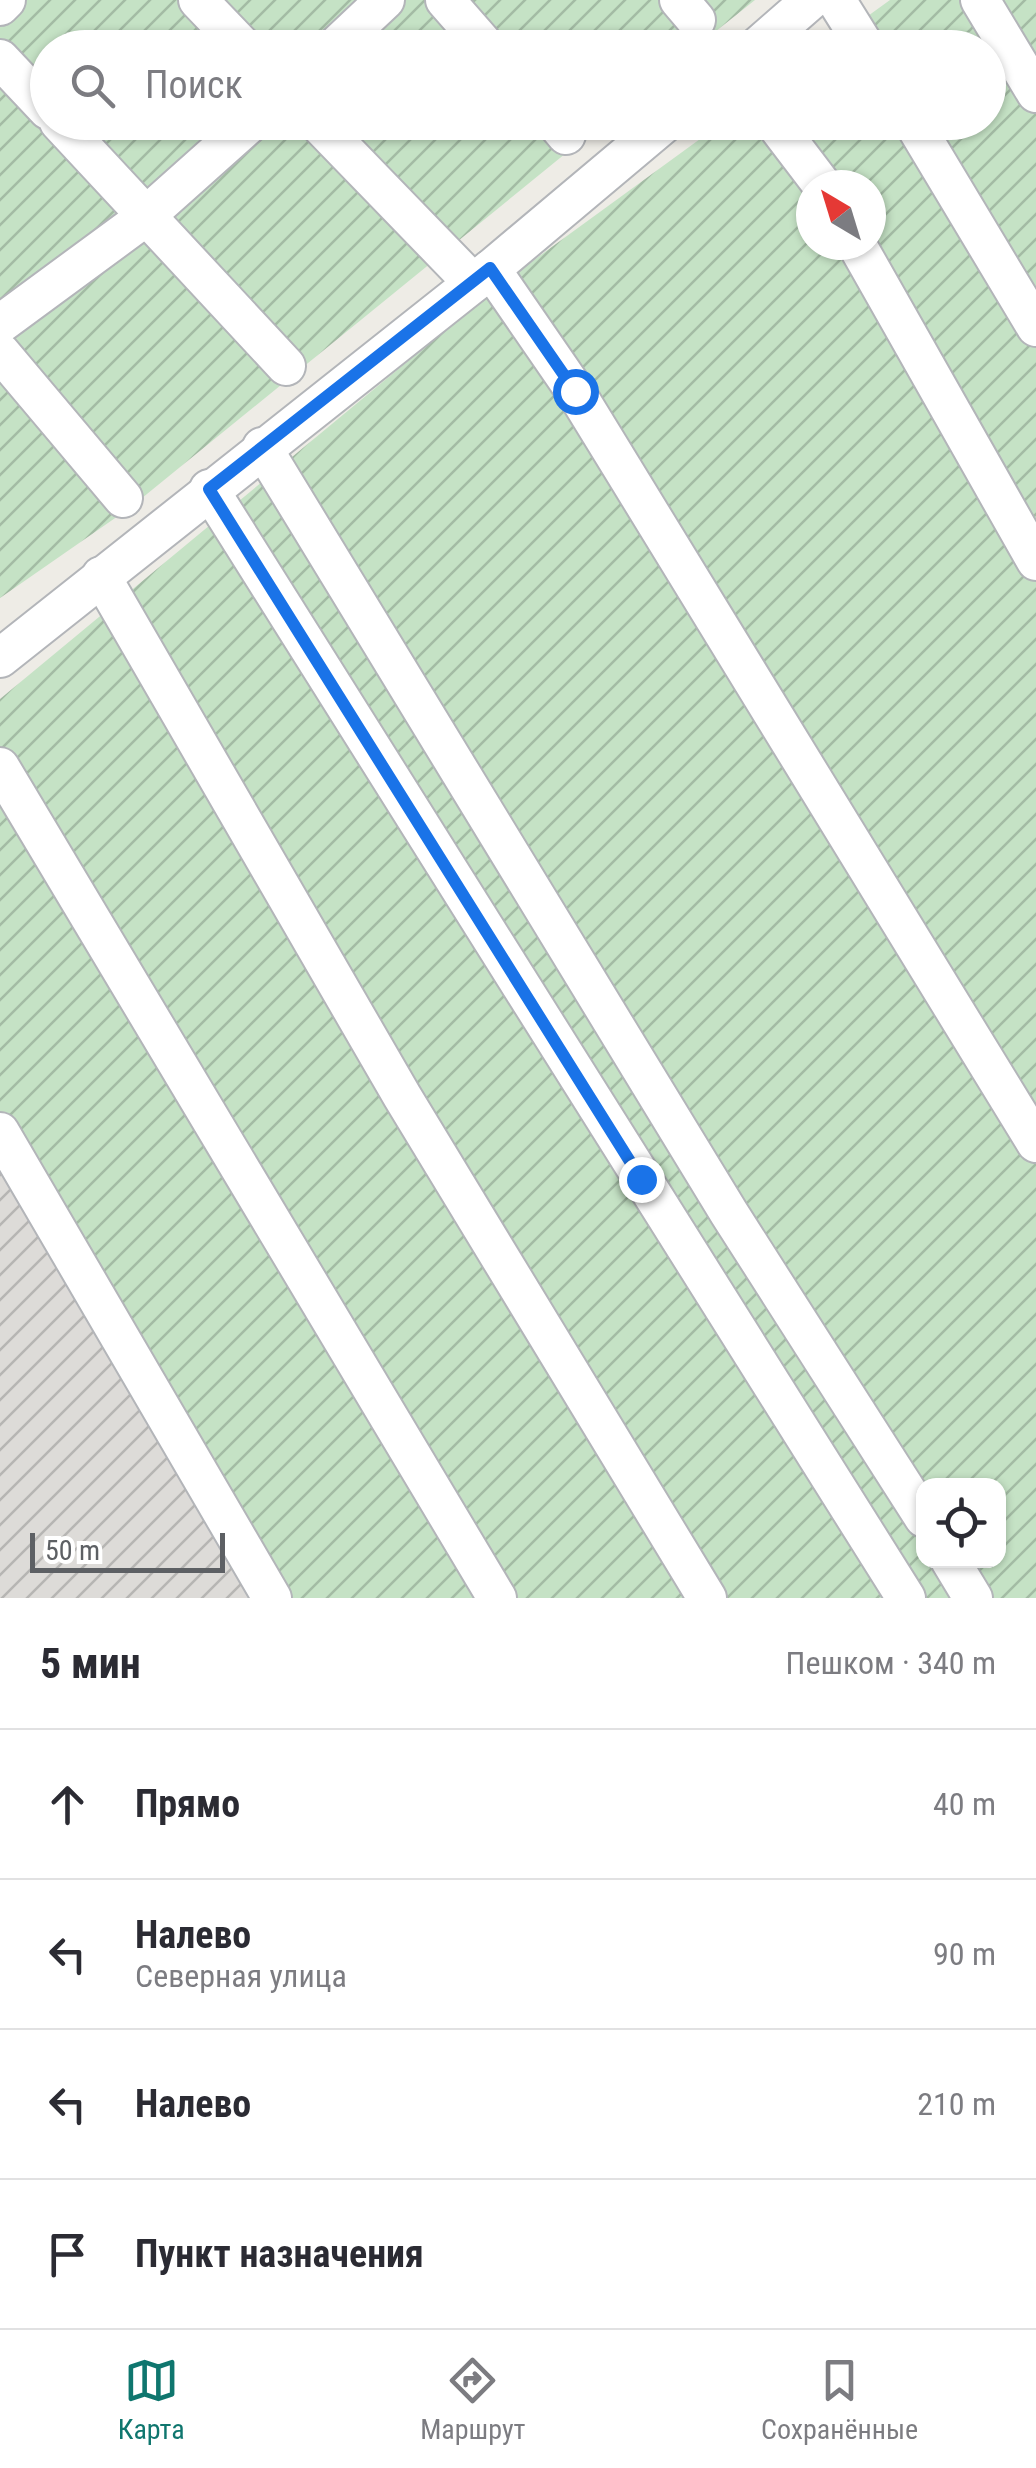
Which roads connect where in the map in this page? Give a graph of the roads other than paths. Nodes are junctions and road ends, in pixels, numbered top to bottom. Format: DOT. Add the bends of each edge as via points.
graph roads {
  1 [pos="6,0"];
  2 [pos="198,0"];
  3 [pos="386,0"];
  4 [pos="445,0"];
  5 [pos="811,0"];
  6 [pos="836,0"];
  7 [pos="980,0"];
  8 [pos="0,6"];
  9 [pos="227,30"];
  10 [pos="354,30"];
  11 [pos="472,30"];
  12 [pos="777,30"];
  13 [pos="855,30"];
  14 [pos="998,30"];
  15 [pos="1006,44"];
  16 [pos="0,59"];
  17 [pos="30,91"];
  18 [pos="1036,94"];
  19 [pos="76,140"];
  20 [pos="231,140"];
  21 [pos="336,140"];
  22 [pos="644,140"];
  23 [pos="788,140"];
  24 [pos="925,140"];
  25 [pos="811,170"];
  26 [pos="146,216"];
  27 [pos="865,260"];
  28 [pos="482,276"];
  29 [pos="0,324"];
  30 [pos="1036,328"];
  31 [pos="0,352"];
  32 [pos="286,366"];
  33 [pos="262,447"];
  34 [pos="209,489"];
  35 [pos="123,498"];
  36 [pos="1036,561"];
  37 [pos="102,576"];
  38 [pos="0,658"];
  39 [pos="0,767"];
  40 [pos="0,1132"];
  41 [pos="1036,1143"];
  42 [pos="916,1505"];
  43 [pos="955,1568"];
  44 [pos="272,1598"];
  45 [pos="497,1598"];
  46 [pos="707,1598"];
  47 [pos="906,1598"];
  48 [pos="973,1598"];
  1 -- 8 [label="street"];
  2 -- 9 [label="street"];
  3 -- 10 [label="street"];
  4 -- 11 [label="street"];
  5 -- 12 [label="street"];
  6 -- 13 [label="street"];
  7 -- 14 [label="street"];
  15 -- 18 [label="street"];
  16 -- 17 [label="street"];
  19 -- 26 [label="street"];
  20 -- 26 [label="street"];
  21 -- 28 [label="street"];
  22 -- 28 [label="street"];
  23 -- 25 [label="street"];
  24 -- 30 [label="street"];
  26 -- 29 [label="street"];
  26 -- 32 [label="street"];
  27 -- 36 [label="street"];
  28 -- 33 [label="street"];
  28 -- 41 [label="street" via="585,408"];
  31 -- 35 [label="street"];
  33 -- 34 [label="street"];
  33 -- 42 [label="street" via="729,1213"];
  34 -- 37 [label="street"];
  34 -- 47 [label="street"];
  37 -- 38 [label="street"];
  37 -- 46 [label="street" via="402,1096"];
  39 -- 45 [label="street"];
  40 -- 44 [label="street"];
  43 -- 48 [label="street"];
}
